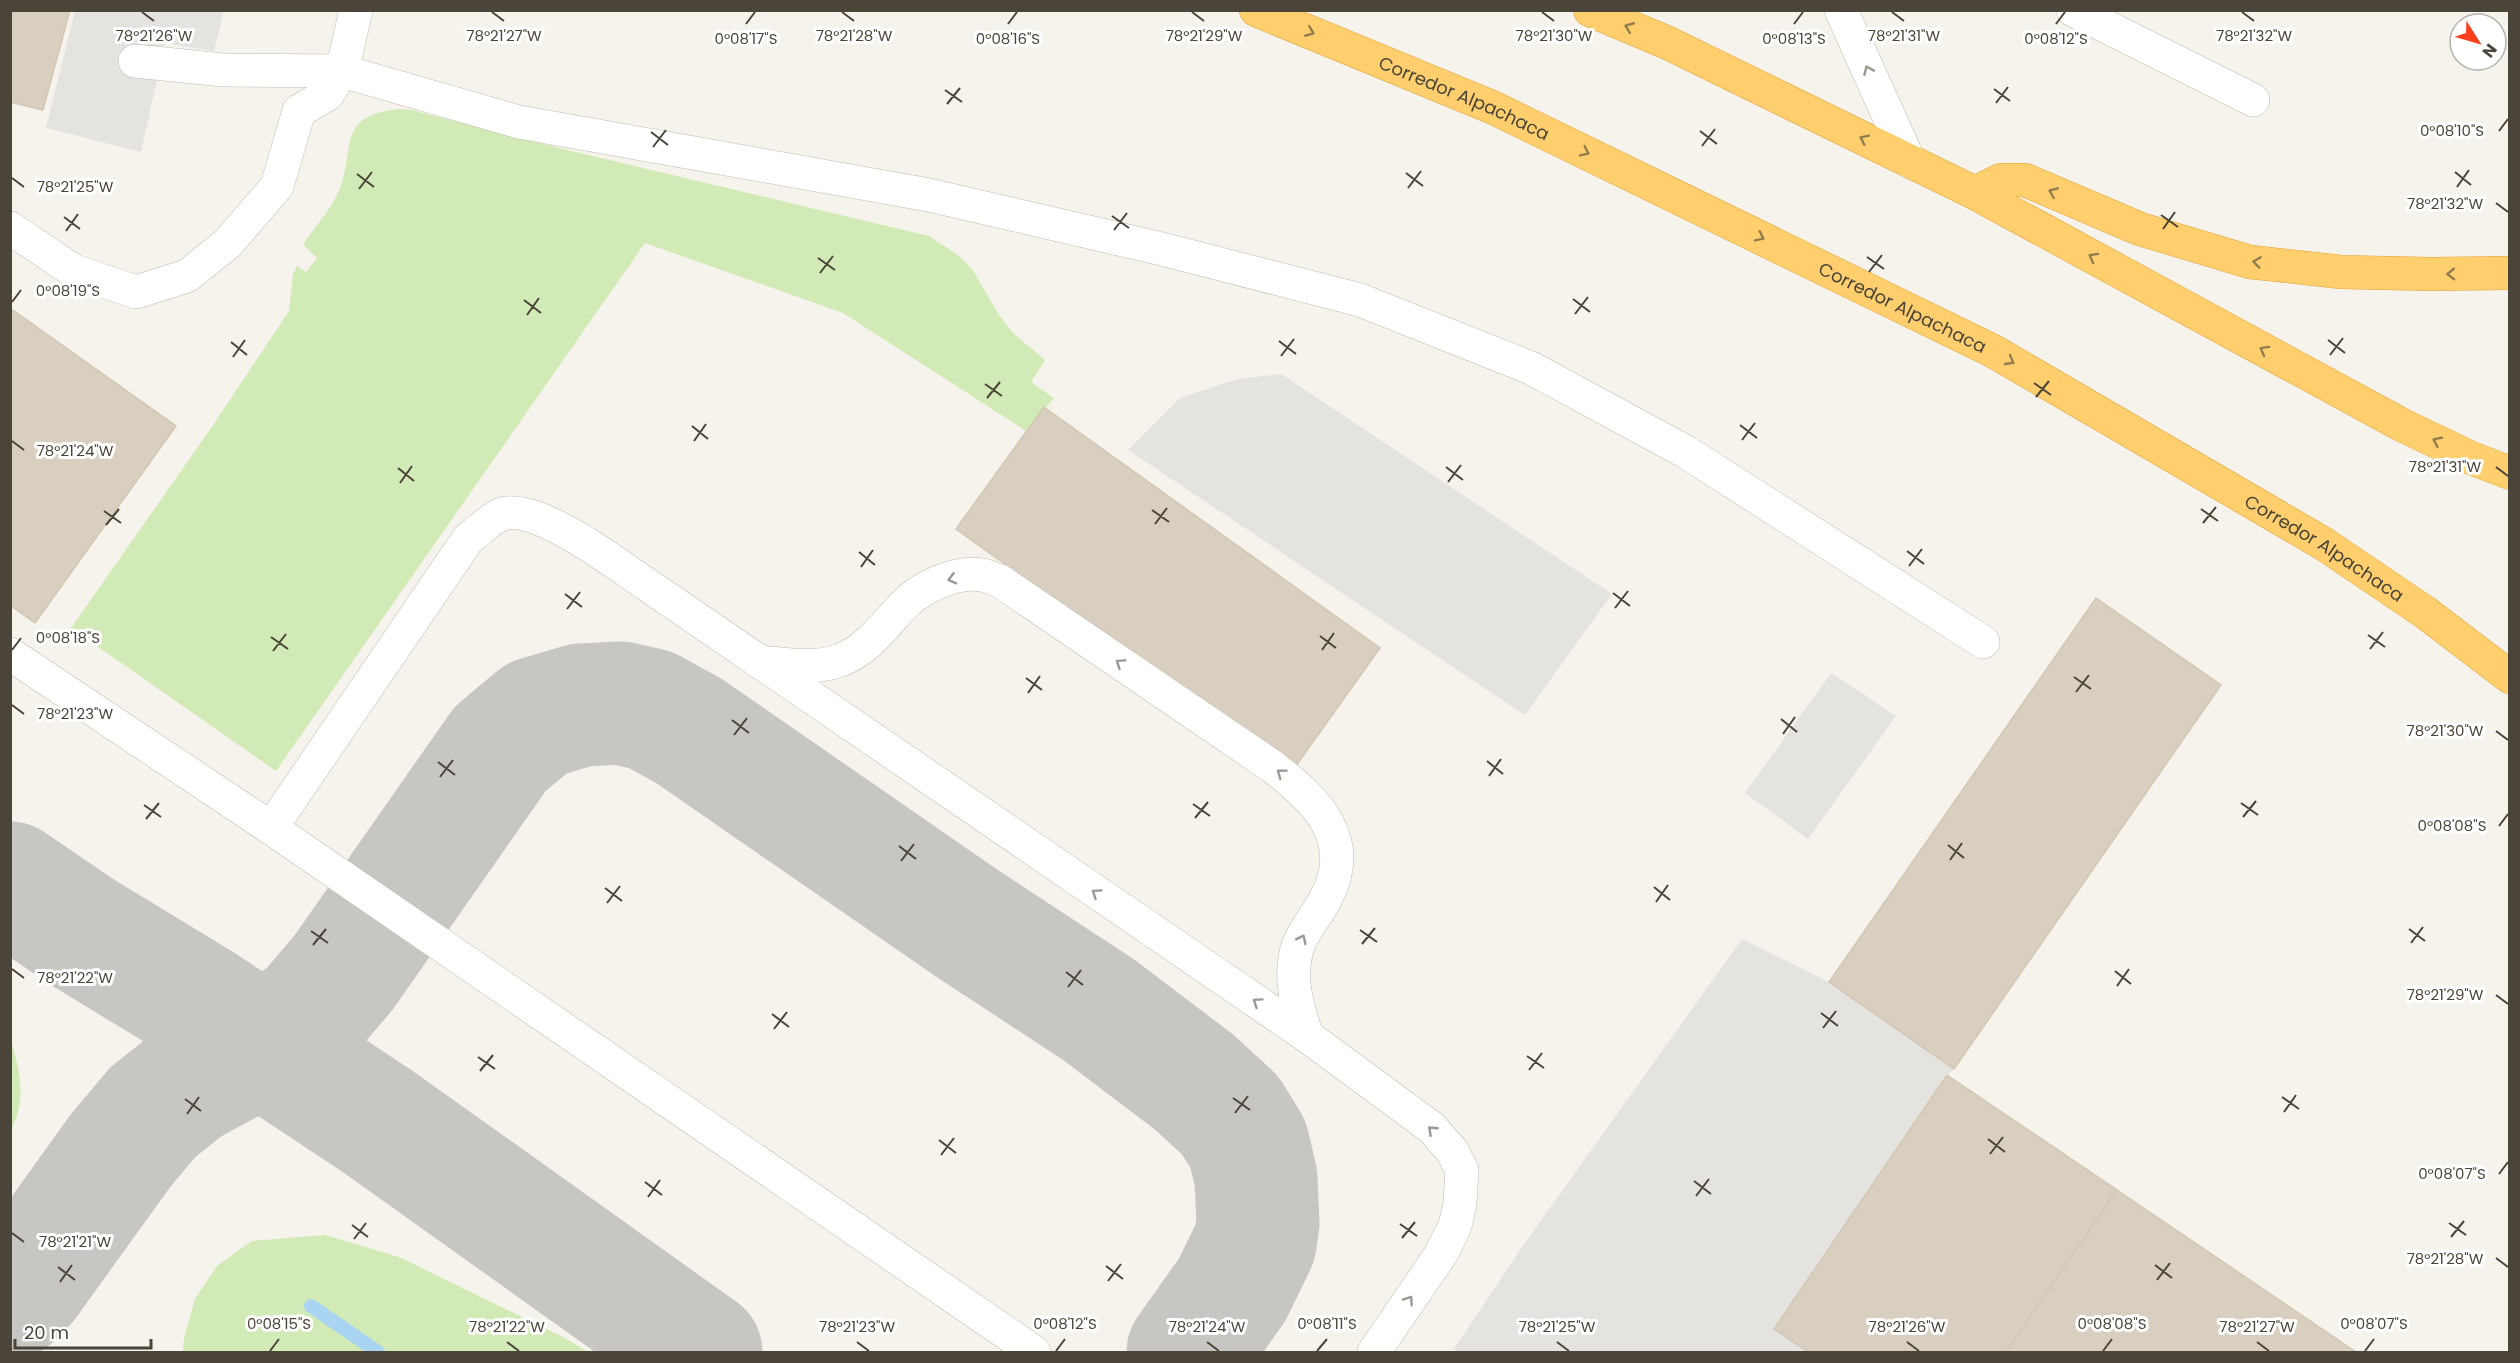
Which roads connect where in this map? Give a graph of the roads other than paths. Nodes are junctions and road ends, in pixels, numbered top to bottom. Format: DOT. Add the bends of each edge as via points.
graph roads {
  1 [pos="356,10"];
  2 [pos="1256,10"];
  3 [pos="1590,10"];
  4 [pos="1841,10"];
  5 [pos="2073,10"];
  6 [pos="135,61"];
  7 [pos="342,71"];
  8 [pos="2253,100"];
  9 [pos="1910,161"];
  10 [pos="1975,193"];
  11 [pos="10,228"];
  12 [pos="2510,273"];
  13 [pos="2510,473"];
  14 [pos="1983,642"];
  15 [pos="10,654"];
  16 [pos="759,662"];
  17 [pos="2510,677"];
  18 [pos="271,828"];
  19 [pos="1307,1036"];
  20 [pos="1377,1351"];
  21 [pos="1034,1353"];
  1 -- 7 [label="lane"];
  2 -- 17 [label="highway, Corredor Alpachaca, one-way" via="1494,108 1993,351 2324,544 2426,613"];
  9 -- 3 [label="highway, one-way" via="1668,42"];
  9 -- 4 [label="lane, one-way"];
  5 -- 8 [label="lane"];
  6 -- 7 [label="lane" via="223,70"];
  7 -- 11 [label="lane" via="328,94 299,111 277,186 228,243 188,276 136,292 74,271"];
  7 -- 14 [label="lane" via="519,122 929,195 1360,300 1531,368 1686,452"];
  9 -- 10 [label="highway"];
  12 -- 10 [label="highway, one-way" via="2341,272 2250,262 2140,229 2025,180 2001,180"];
  13 -- 10 [label="highway, one-way" via="2402,425"];
  15 -- 18 [label="lane"];
  16 -- 18 [label="lane" via="572,534 535,516 502,514 468,539"];
  19 -- 16 [label="lane, one-way"];
  19 -- 16 [label="lane, one-way" via="1294,997 1293,971 1299,944 1336,874 1335,843 1326,818 1304,791 1273,767 1000,581 981,574 927,586 862,648 840,660 818,666"];
  18 -- 21 [label="lane"];
  20 -- 19 [label="lane, one-way" via="1455,1226 1462,1170 1432,1128"];
}
